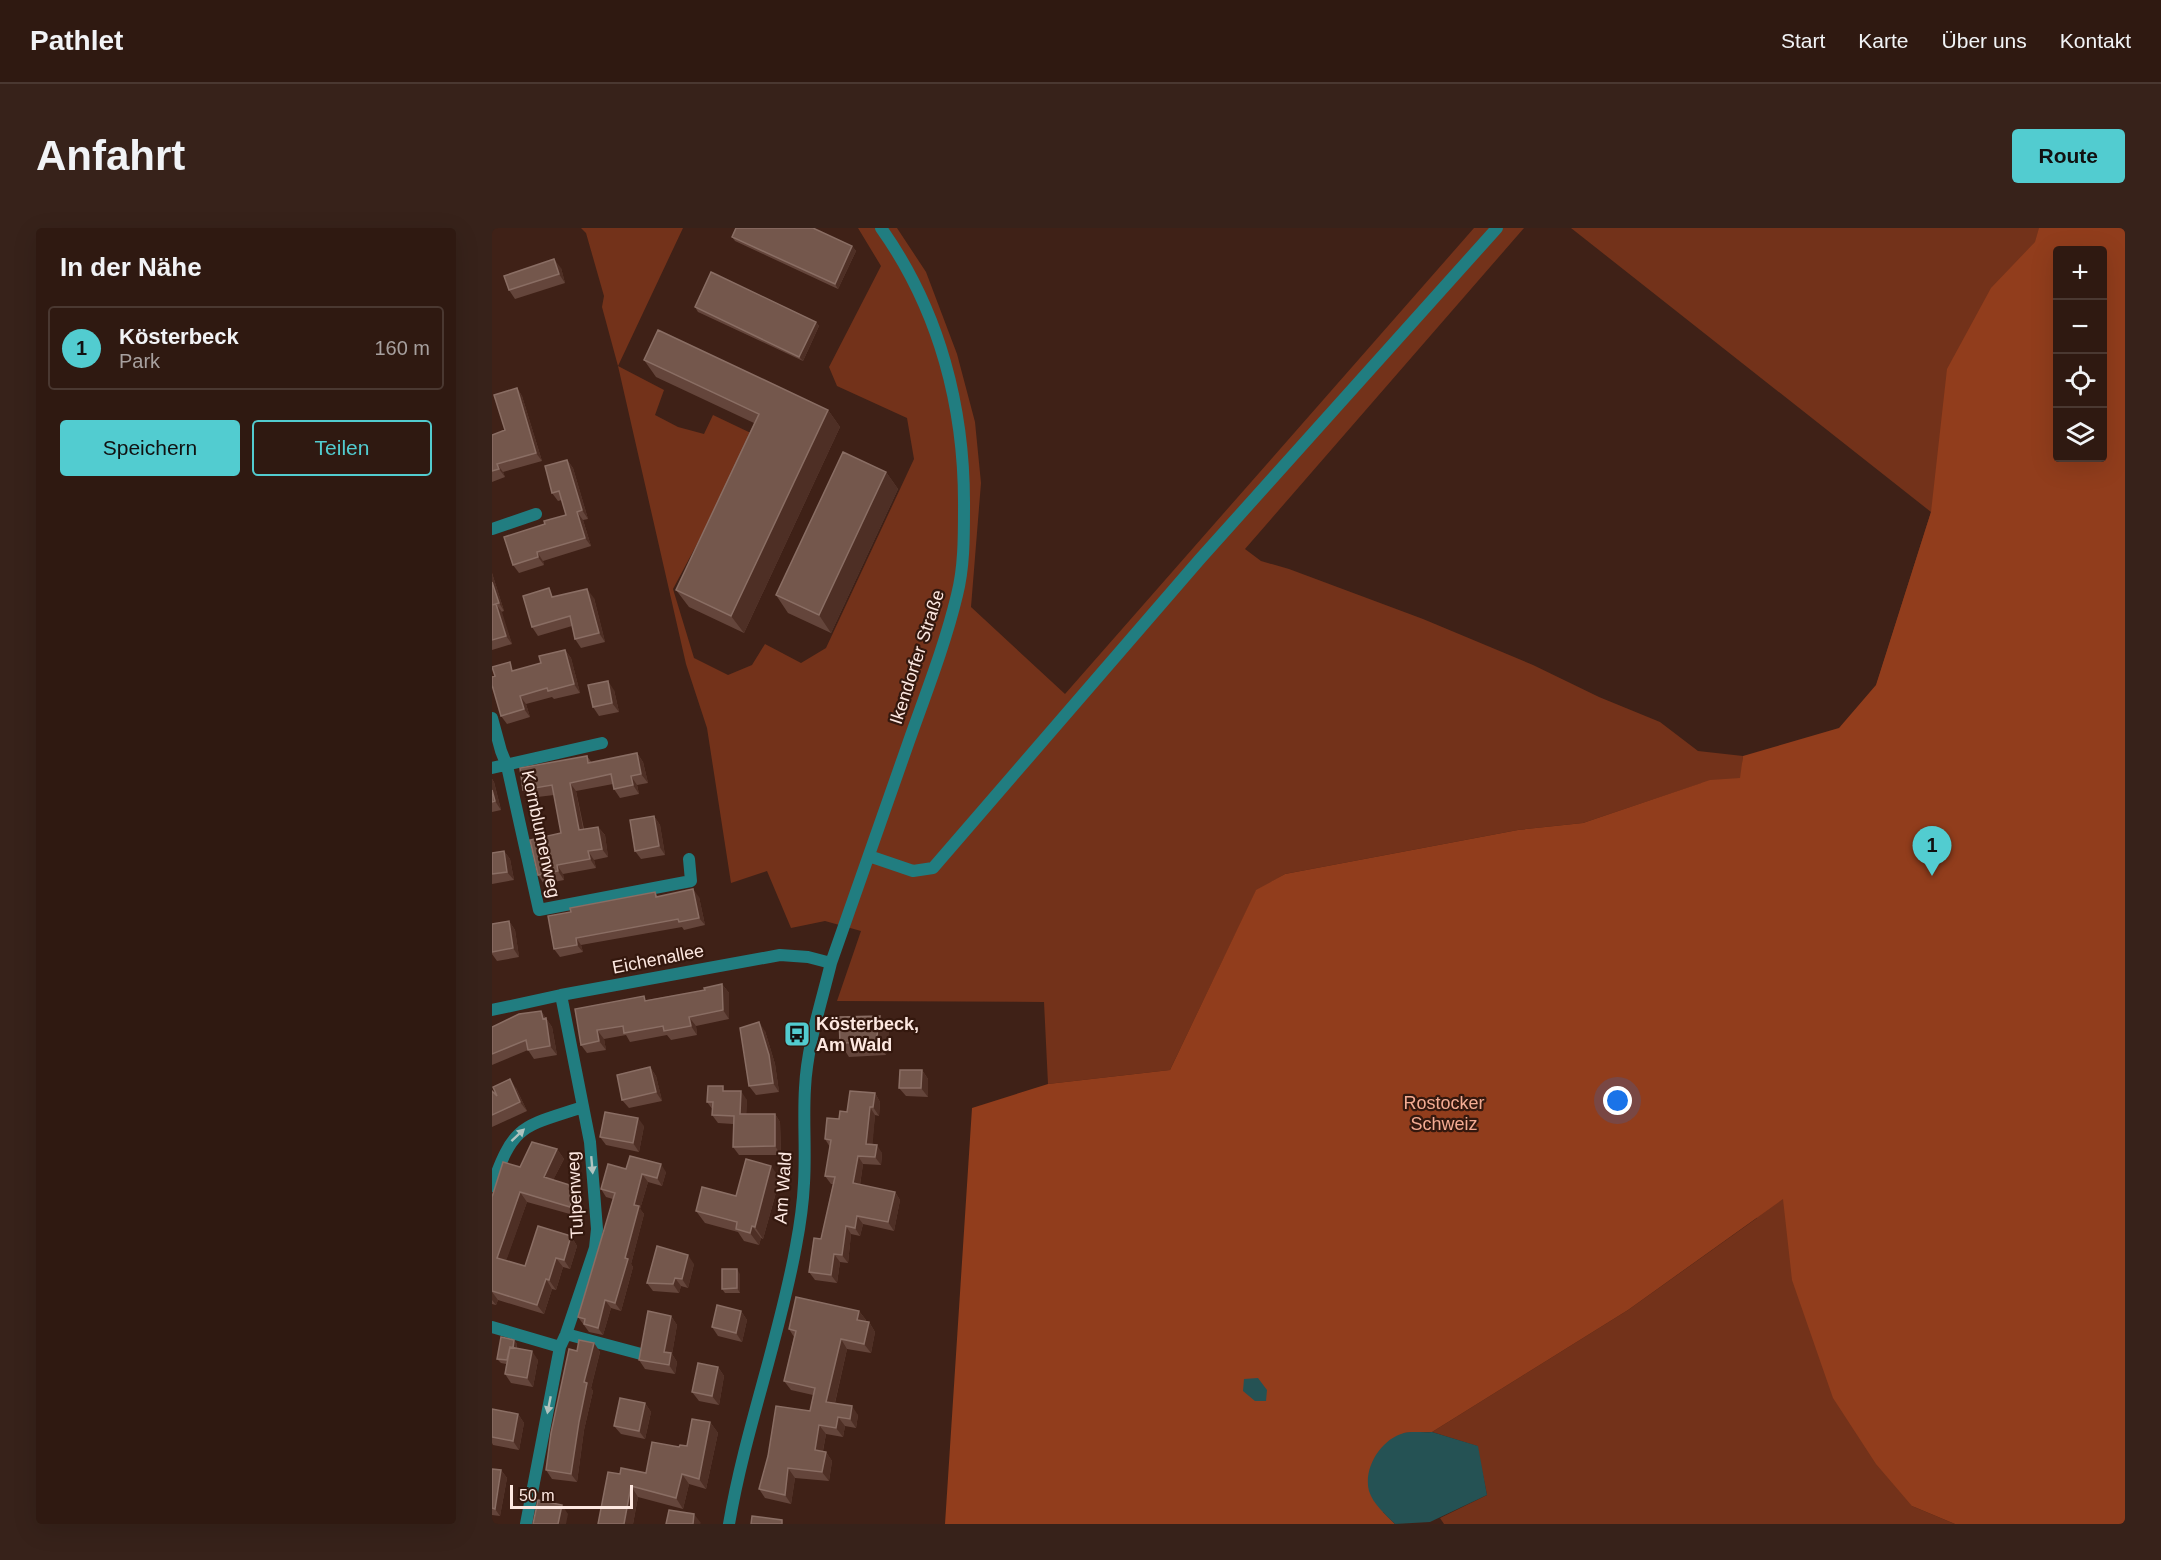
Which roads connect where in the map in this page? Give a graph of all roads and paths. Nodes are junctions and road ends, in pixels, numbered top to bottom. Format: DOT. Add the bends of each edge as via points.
graph roads {
  1 [pos="881,228"];
  2 [pos="1497,228"];
  3 [pos="536,514"];
  4 [pos="492,529"];
  5 [pos="492,718"];
  6 [pos="602,743"];
  7 [pos="507,765"];
  8 [pos="492,768"];
  9 [pos="869,856"];
  10 [pos="690,860"];
  11 [pos="831,963"];
  12 [pos="561,995"];
  13 [pos="492,1010"];
  14 [pos="583,1107"];
  15 [pos="492,1186"];
  16 [pos="492,1327"];
  17 [pos="566,1334"];
  18 [pos="560,1347"];
  19 [pos="641,1354"];
  20 [pos="526,1524"];
  21 [pos="729,1524"];
  1 -- 9 [label="street, Ikendorfer Straße" via="925,302 946,360 958,411 964,537 958,593 939,658"];
  2 -- 9 [label="street" via="1200,559 933,868 914,870"];
  3 -- 4 [label="street"];
  5 -- 7 [label="street, Kornblumenweg"];
  6 -- 7 [label="street, Kornblumenweg"];
  7 -- 8 [label="street, Kornblumenweg"];
  7 -- 10 [label="street, Kornblumenweg" via="539,910 691,881"];
  9 -- 11 [label="street, Am Wald"];
  11 -- 12 [label="street, Eichenallee" via="780,955"];
  11 -- 21 [label="street, Am Wald" via="805,1086 804,1182 796,1244 784,1309"];
  12 -- 13 [label="street, Eichenallee"];
  12 -- 14 [label="street, Tulpenweg"];
  15 -- 14 [label="street, one-way" via="508,1145 518,1133"];
  14 -- 17 [label="street, Tulpenweg, one-way" via="597,1229 595,1248"];
  16 -- 18 [label="street"];
  17 -- 18 [label="street, Tulpenweg"];
  17 -- 19 [label="street"];
  18 -- 20 [label="street, Tulpenweg, one-way"];
}
